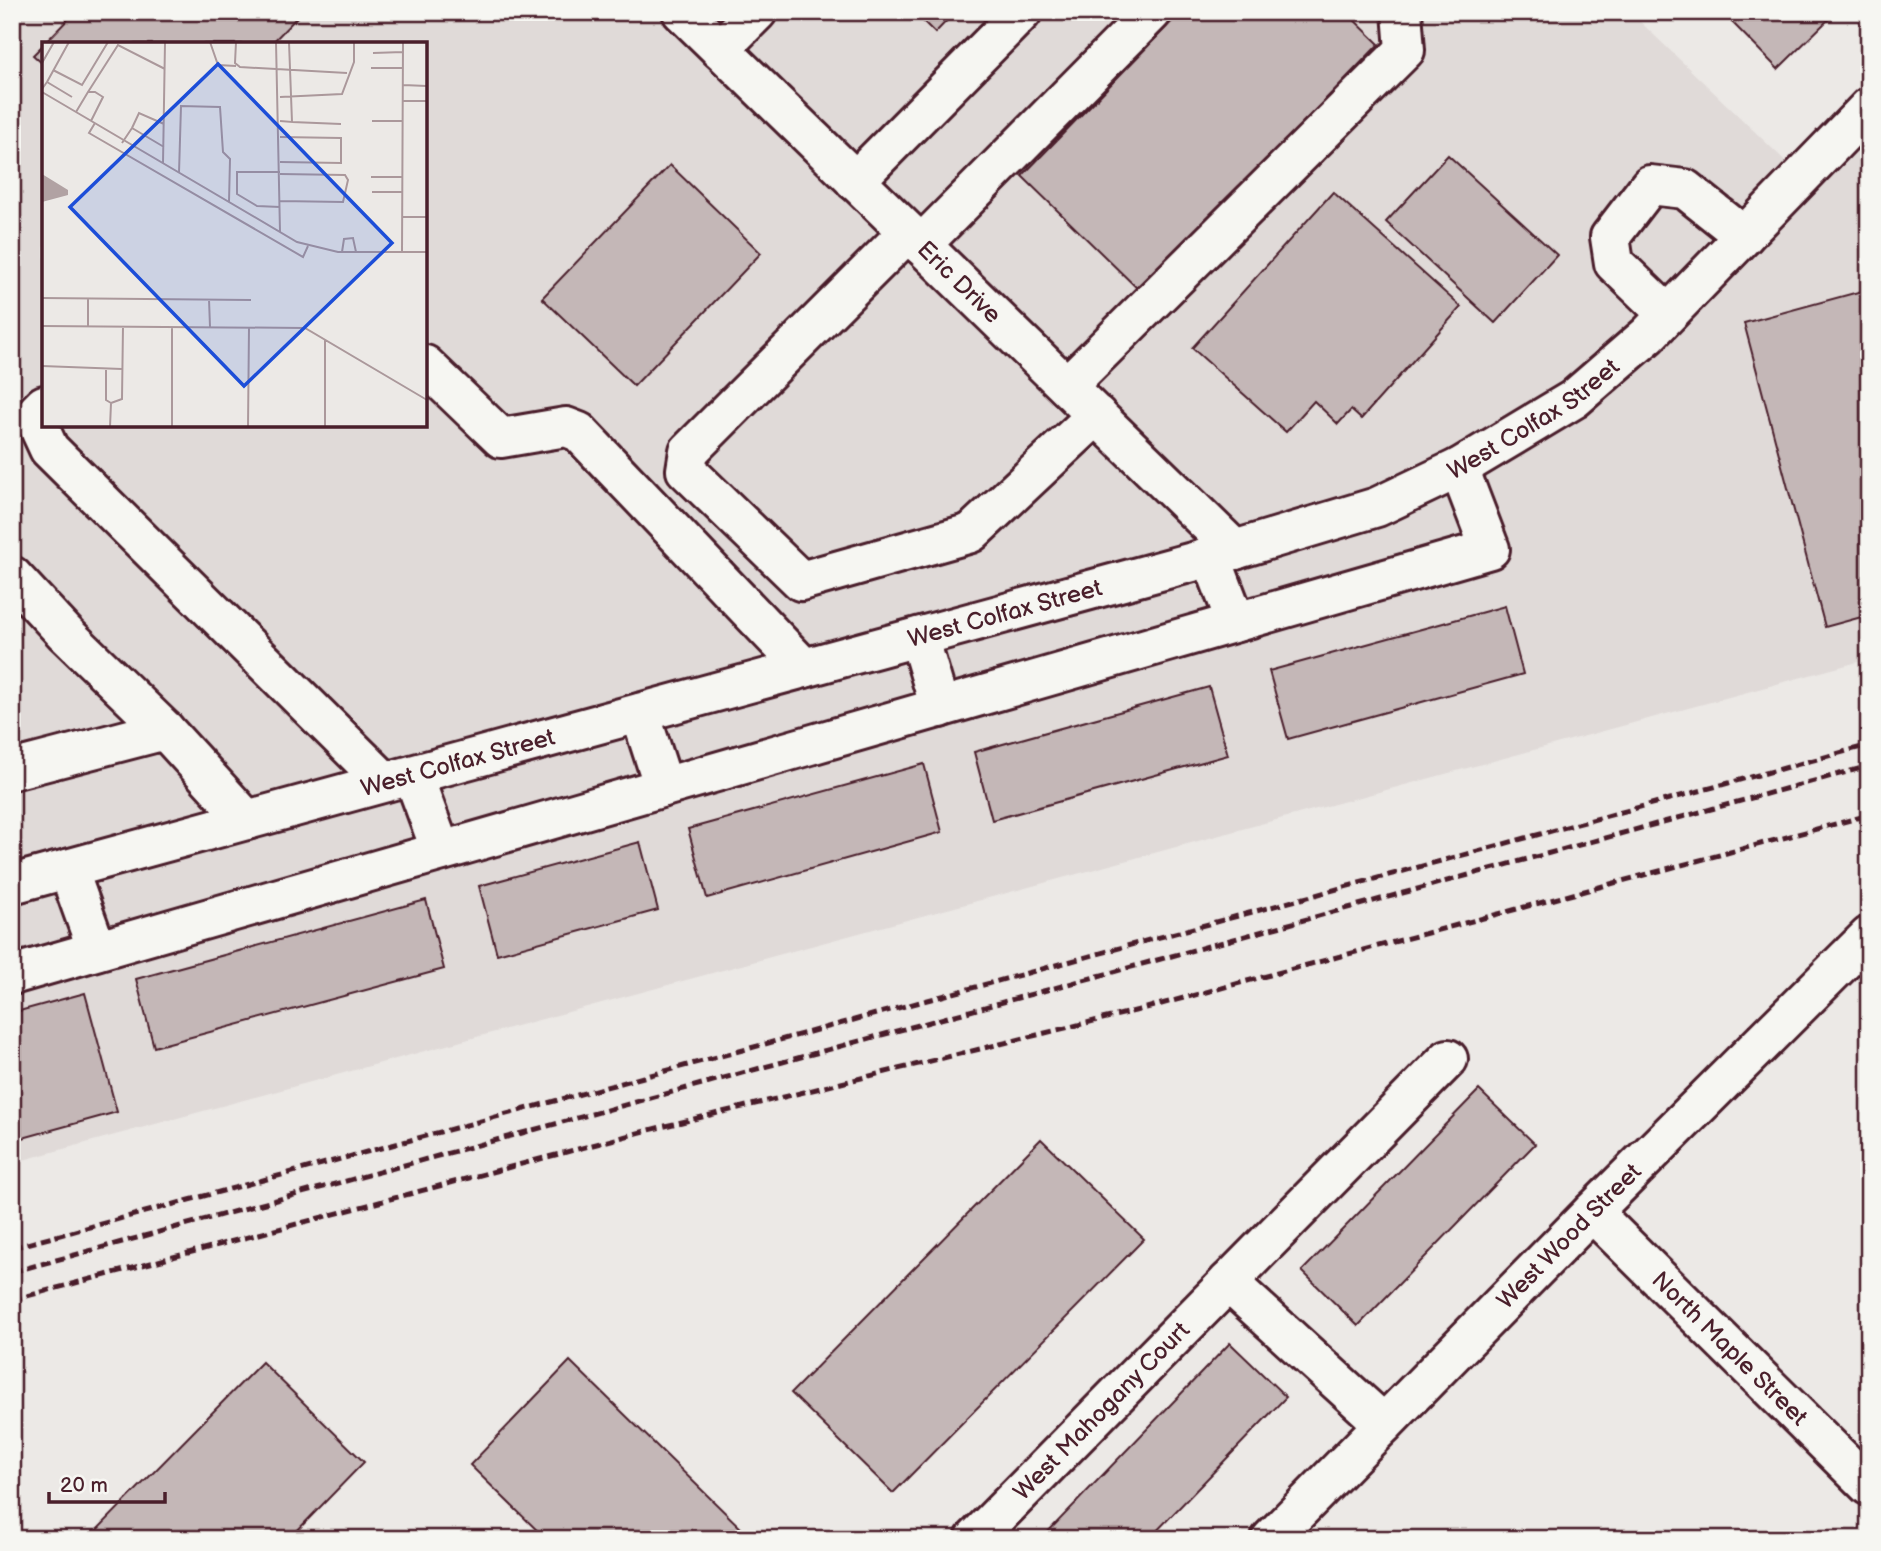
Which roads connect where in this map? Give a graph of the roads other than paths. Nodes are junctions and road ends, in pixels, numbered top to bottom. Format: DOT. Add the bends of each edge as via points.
graph roads {
  1 [pos="682,12"];
  2 [pos="757,12"];
  3 [pos="1022,12"];
  4 [pos="1152,12"];
  5 [pos="1402,12"];
  6 [pos="720,49"];
  7 [pos="1869,107"];
  8 [pos="855,181"];
  9 [pos="1744,236"];
  10 [pos="914,238"];
  11 [pos="1667,314"];
  12 [pos="427,367"];
  13 [pos="1067,386"];
  14 [pos="42,407"];
  15 [pos="1097,415"];
  16 [pos="1459,468"];
  17 [pos="1223,553"];
  18 [pos="12,576"];
  19 [pos="28,617"];
  20 [pos="1236,622"];
  21 [pos="919,636"];
  22 [pos="804,668"];
  23 [pos="940,708"];
  24 [pos="640,713"];
  25 [pos="165,730"];
  26 [pos="12,770"];
  27 [pos="398,779"];
  28 [pos="664,787"];
  29 [pos="247,820"];
  30 [pos="441,851"];
  31 [pos="68,869"];
  32 [pos="12,884"];
  33 [pos="1869,936"];
  34 [pos="97,950"];
  35 [pos="12,975"];
  36 [pos="1448,1059"];
  37 [pos="1592,1212"];
  38 [pos="1228,1282"];
  39 [pos="1384,1424"];
  40 [pos="1869,1486"];
  41 [pos="975,1539"];
  42 [pos="1271,1539"];
  1 -- 6 [label="street, Eric Drive"];
  2 -- 6 [label="street"];
  3 -- 8 [label="street"];
  4 -- 10 [label="street"];
  5 -- 13 [label="street" via="1405,50"];
  6 -- 8 [label="street, Eric Drive"];
  7 -- 9 [label="street, West Colfax Street"];
  8 -- 10 [label="street, Eric Drive"];
  9 -- 11 [label="street, West Colfax Street"];
  9 -- 11 [label="street" via="1685,189 1650,186 1610,237 1614,264"];
  10 -- 13 [label="street, Eric Drive"];
  10 -- 15 [label="street" via="689,451 686,470 802,581 971,533"];
  11 -- 16 [label="street, West Colfax Street" via="1574,399"];
  12 -- 22 [label="street" via="501,438 566,427 579,432"];
  13 -- 15 [label="street, Eric Drive"];
  14 -- 27 [label="street" via="37,423 49,449"];
  15 -- 17 [label="street, Eric Drive"];
  16 -- 17 [label="street, West Colfax Street" via="1377,507"];
  16 -- 20 [label="street" via="1490,549"];
  17 -- 20 [label="street"];
  17 -- 21 [label="street, West Colfax Street"];
  18 -- 19 [label="street"];
  19 -- 25 [label="street"];
  20 -- 23 [label="street"];
  21 -- 22 [label="street, West Colfax Street"];
  21 -- 23 [label="street"];
  22 -- 24 [label="street, West Colfax Street"];
  23 -- 28 [label="street"];
  24 -- 27 [label="street, West Colfax Street"];
  24 -- 28 [label="street"];
  25 -- 26 [label="street"];
  25 -- 29 [label="street"];
  27 -- 29 [label="street, West Colfax Street"];
  27 -- 30 [label="street"];
  28 -- 30 [label="street"];
  29 -- 31 [label="street, West Colfax Street"];
  30 -- 34 [label="street"];
  31 -- 32 [label="street, West Colfax Street"];
  31 -- 34 [label="street"];
  33 -- 37 [label="street, West Wood Street"];
  34 -- 35 [label="street"];
  36 -- 38 [label="street, West Mahogany Court"];
  37 -- 39 [label="street, West Wood Street"];
  37 -- 40 [label="street, North Maple Street"];
  38 -- 39 [label="street"];
  38 -- 41 [label="street, West Mahogany Court"];
  39 -- 42 [label="street, West Wood Street"];
}
